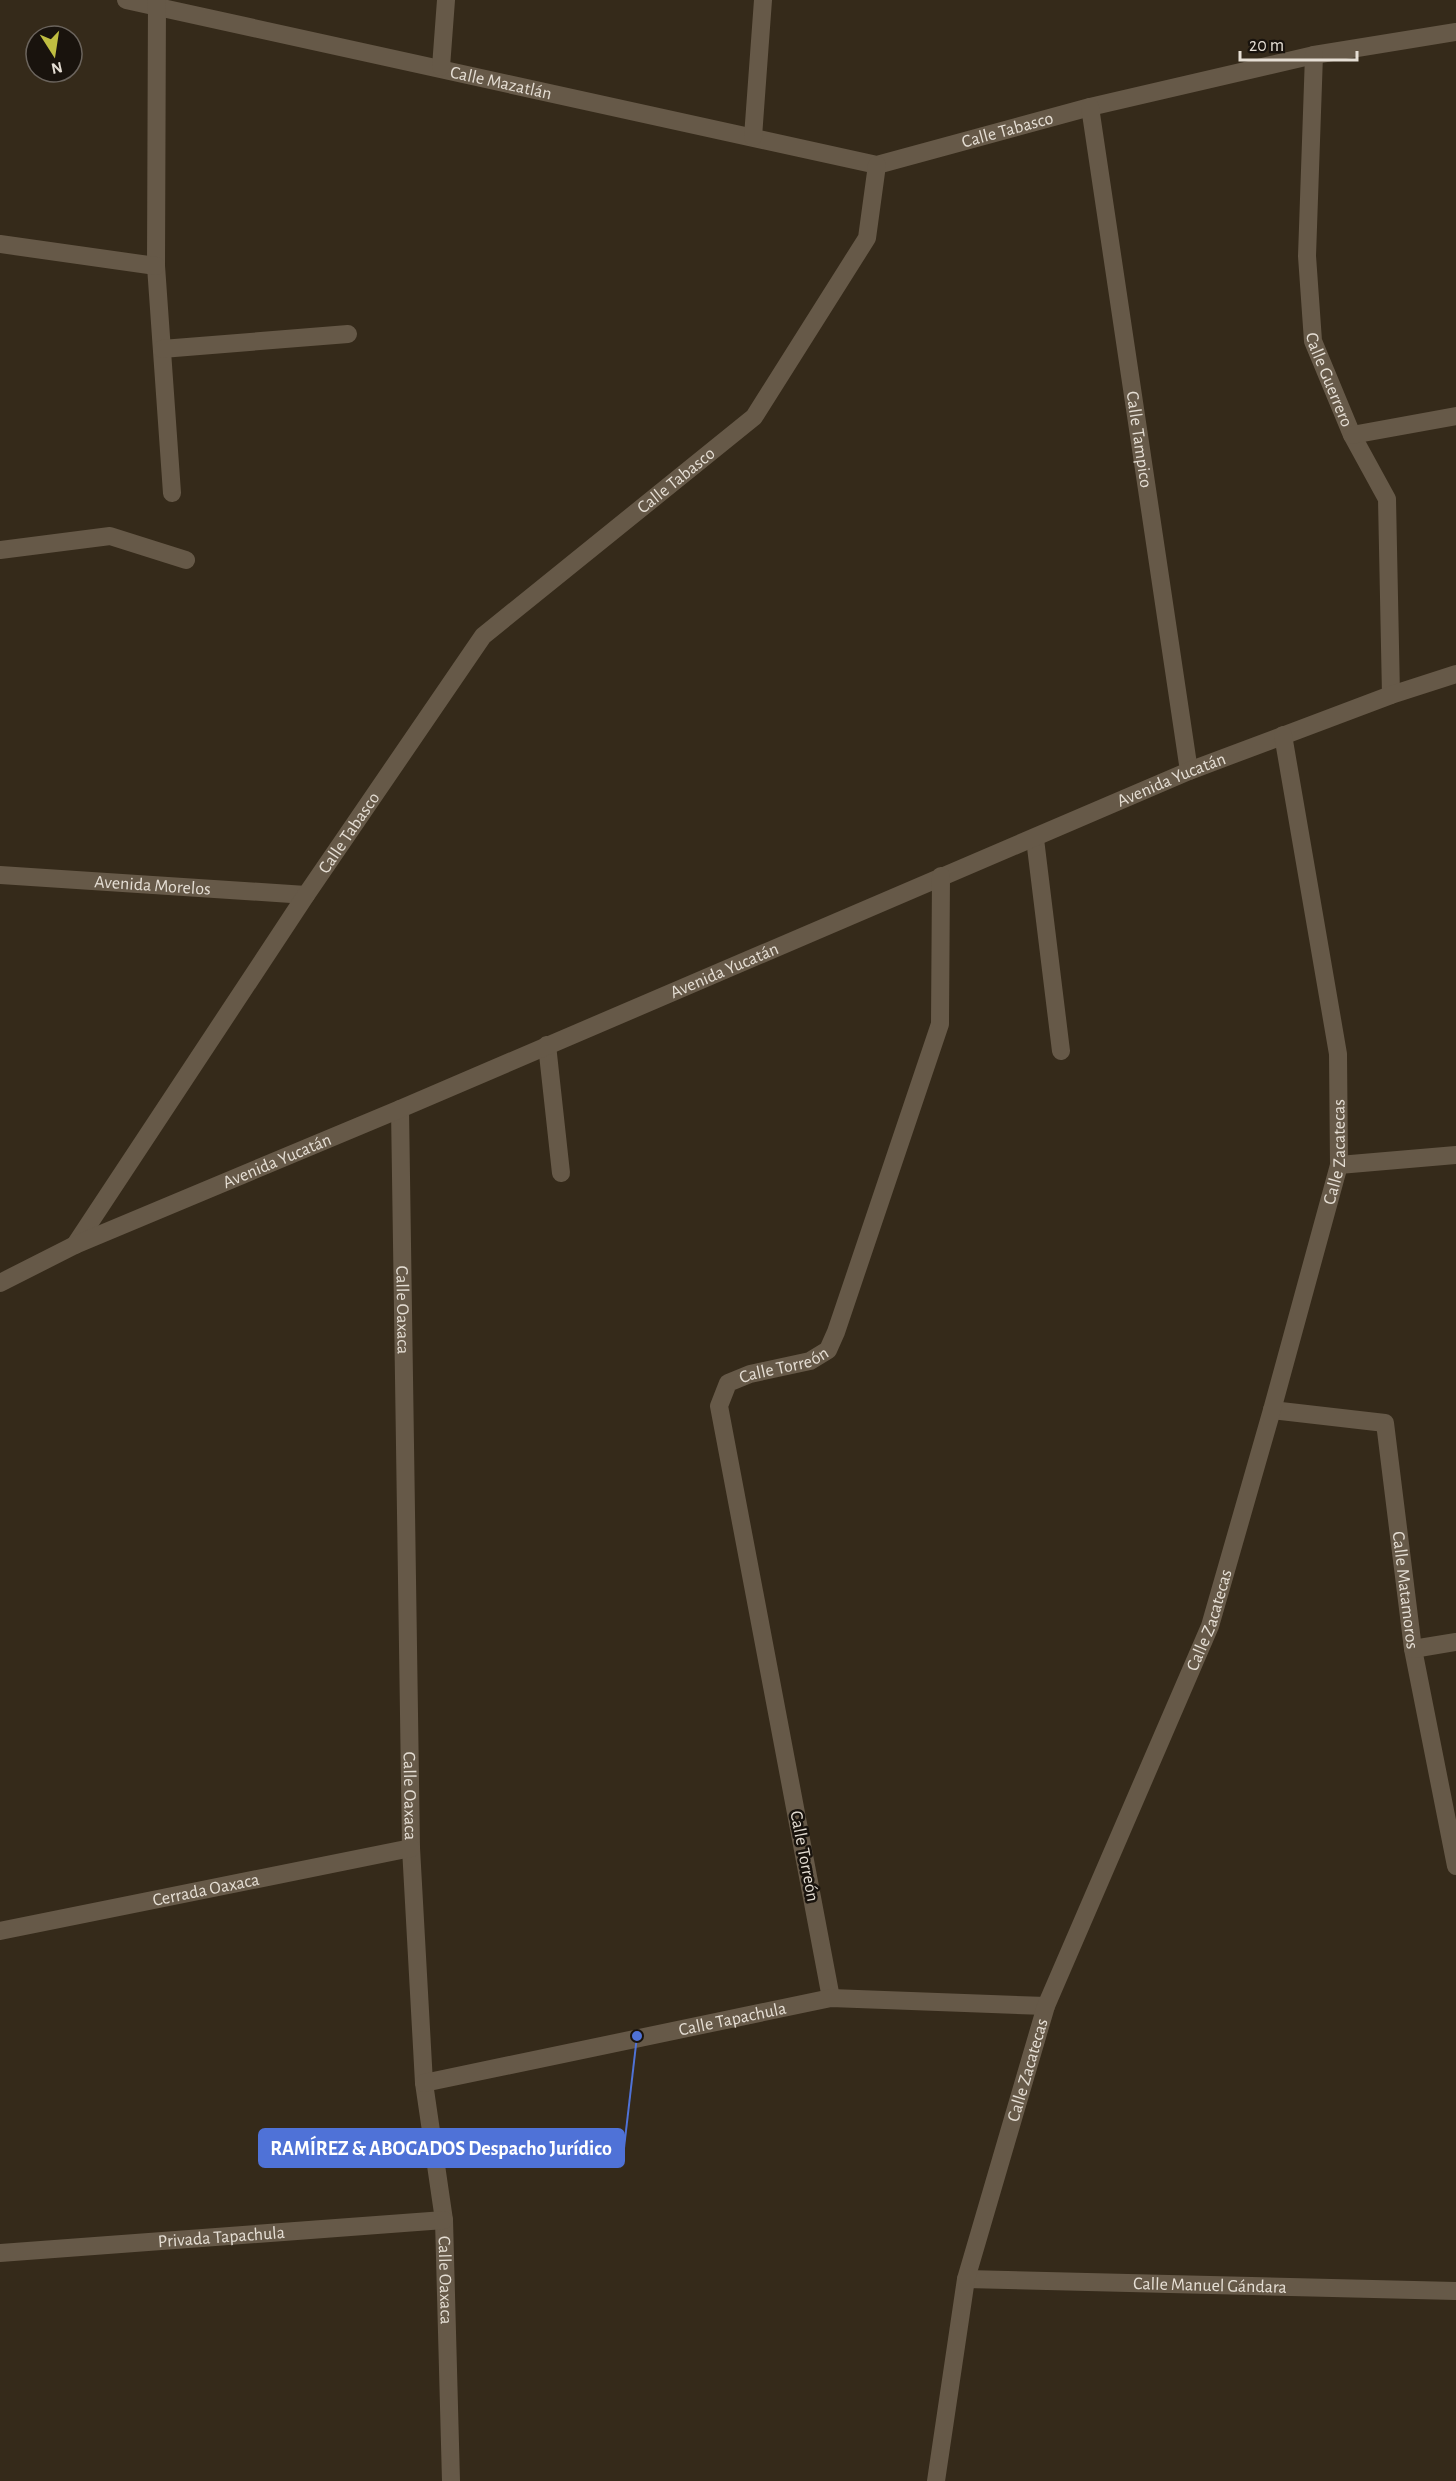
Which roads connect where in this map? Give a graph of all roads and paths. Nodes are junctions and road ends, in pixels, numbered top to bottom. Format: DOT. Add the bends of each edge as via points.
graph roads {
  1 [pos="126,0"];
  2 [pos="446,0"];
  3 [pos="763,0"];
  4 [pos="157,3"];
  5 [pos="1456,32"];
  6 [pos="1314,55"];
  7 [pos="441,67"];
  8 [pos="1090,107"];
  9 [pos="753,137"];
  10 [pos="878,165"];
  11 [pos="0,244"];
  12 [pos="156,266"];
  13 [pos="348,334"];
  14 [pos="162,349"];
  15 [pos="1456,416"];
  16 [pos="1352,435"];
  17 [pos="172,493"];
  18 [pos="0,550"];
  19 [pos="186,560"];
  20 [pos="1456,674"];
  21 [pos="1390,695"];
  22 [pos="1283,735"];
  23 [pos="1189,771"];
  24 [pos="1035,839"];
  25 [pos="0,875"];
  26 [pos="941,876"];
  27 [pos="306,895"];
  28 [pos="547,1045"];
  29 [pos="1061,1051"];
  30 [pos="400,1109"];
  31 [pos="1456,1155"];
  32 [pos="1339,1166"];
  33 [pos="561,1173"];
  34 [pos="75,1245"];
  35 [pos="0,1283"];
  36 [pos="1272,1410"];
  37 [pos="1456,1642"];
  38 [pos="1413,1649"];
  39 [pos="411,1848"];
  40 [pos="1456,1866"];
  41 [pos="0,1930"];
  42 [pos="831,1998"];
  43 [pos="1046,2006"];
  44 [pos="424,2083"];
  45 [pos="444,2220"];
  46 [pos="0,2253"];
  47 [pos="966,2279"];
  48 [pos="1456,2291"];
  49 [pos="451,2481"];
  50 [pos="936,2481"];
  1 -- 4 [label="street, Calle Mazatlán"];
  2 -- 7 [label="street"];
  3 -- 9 [label="street"];
  4 -- 7 [label="street, Calle Mazatlán"];
  4 -- 12 [label="street"];
  5 -- 6 [label="street, Calle Tabasco"];
  6 -- 8 [label="street, Calle Tabasco"];
  6 -- 16 [label="street, Calle Guerrero" via="1307,256 1314,341"];
  7 -- 9 [label="street, Calle Mazatlán"];
  8 -- 10 [label="street, Calle Tabasco"];
  8 -- 23 [label="street, Calle Tampico"];
  9 -- 10 [label="street, Calle Mazatlán"];
  10 -- 27 [label="street, Calle Tabasco" via="867,238 754,417 483,636"];
  11 -- 12 [label="street"];
  12 -- 14 [label="street"];
  13 -- 14 [label="street"];
  14 -- 17 [label="street"];
  15 -- 16 [label="street"];
  16 -- 21 [label="street, Calle Guerrero" via="1387,499"];
  18 -- 19 [label="street" via="110,536"];
  20 -- 21 [label="street, Avenida Yucatán"];
  21 -- 22 [label="street, Avenida Yucatán"];
  22 -- 23 [label="street, Avenida Yucatán"];
  22 -- 32 [label="street, Calle Zacatecas" via="1338,1054"];
  23 -- 24 [label="street, Avenida Yucatán"];
  24 -- 26 [label="street, Avenida Yucatán"];
  24 -- 29 [label="street"];
  25 -- 27 [label="street, Avenida Morelos"];
  26 -- 28 [label="street, Avenida Yucatán"];
  26 -- 42 [label="street, Calle Torreón" via="940,1024 836,1332 828,1350 810,1361 728,1383 720,1406"];
  27 -- 34 [label="street, Calle Tabasco"];
  28 -- 30 [label="street, Avenida Yucatán"];
  28 -- 33 [label="street"];
  30 -- 34 [label="street, Avenida Yucatán"];
  30 -- 39 [label="street, Calle Oaxaca"];
  31 -- 32 [label="street"];
  32 -- 36 [label="street, Calle Zacatecas"];
  34 -- 35 [label="street, Avenida Yucatán"];
  36 -- 38 [label="street, Calle Matamoros" via="1385,1423"];
  36 -- 43 [label="street, Calle Zacatecas" via="1210,1626"];
  37 -- 38 [label="street"];
  38 -- 40 [label="street, Calle Matamoros"];
  39 -- 41 [label="street, Cerrada Oaxaca"];
  39 -- 44 [label="street, Calle Oaxaca"];
  42 -- 43 [label="street, Calle Tapachula"];
  42 -- 44 [label="street, Calle Tapachula"];
  43 -- 47 [label="street, Calle Zacatecas"];
  44 -- 45 [label="street, Calle Oaxaca"];
  45 -- 46 [label="street, Privada Tapachula"];
  45 -- 49 [label="street, Calle Oaxaca"];
  47 -- 48 [label="street, Calle Manuel Gándara"];
  47 -- 50 [label="street, Calle Zacatecas"];
}
